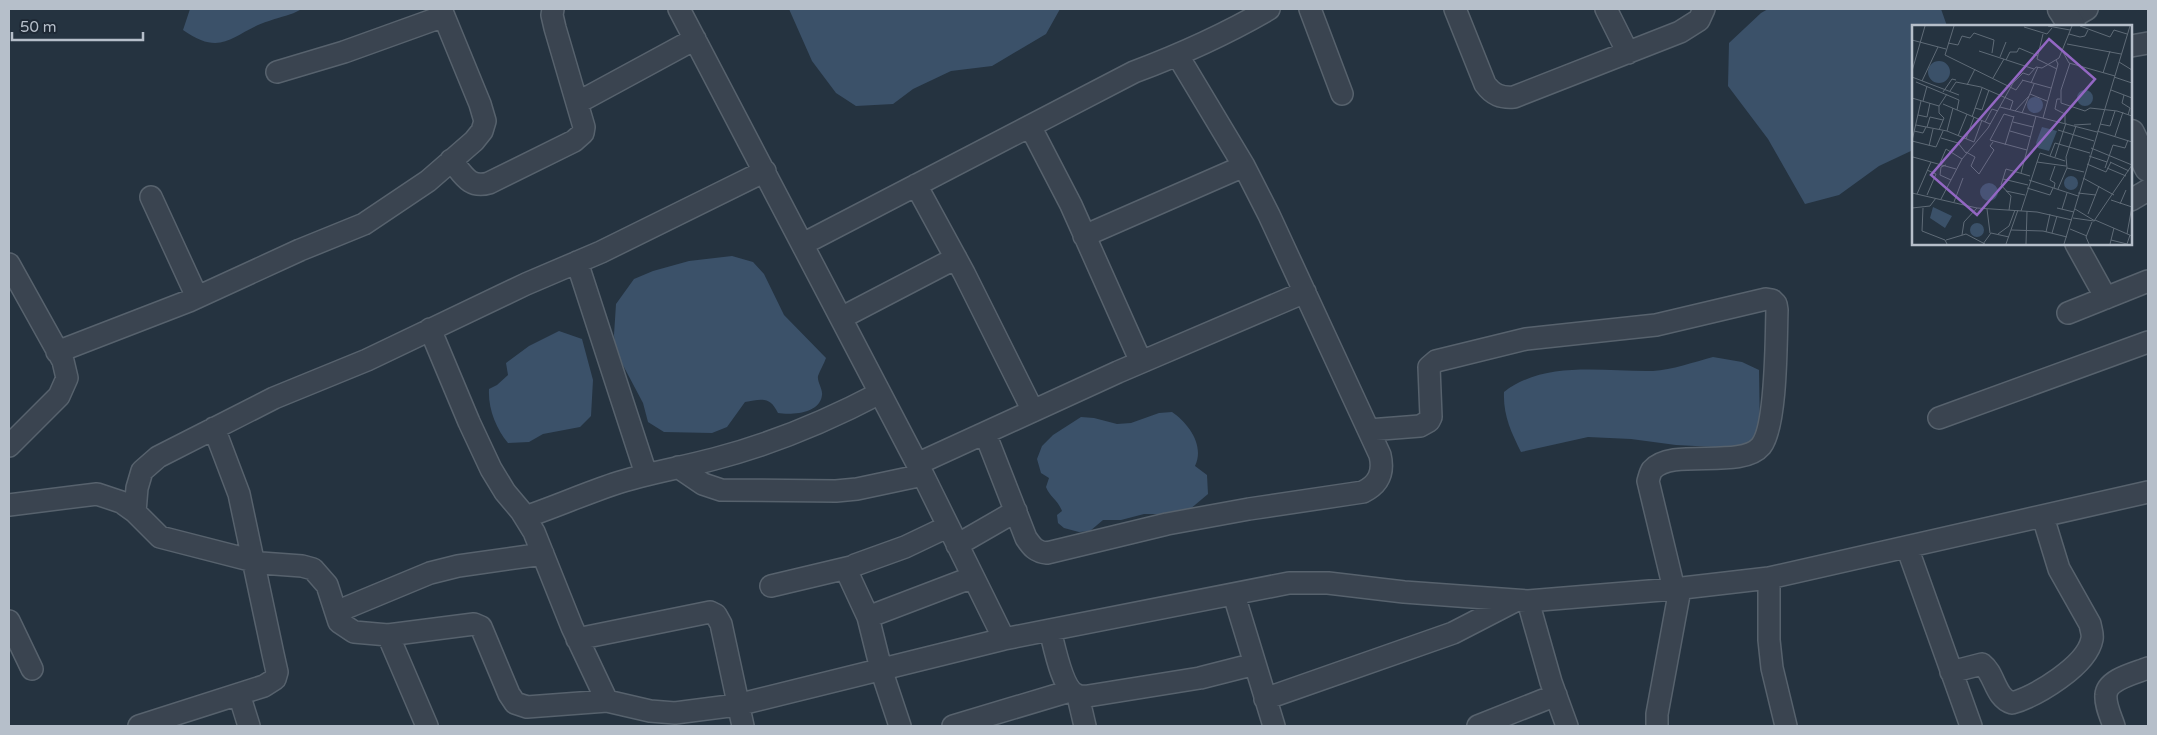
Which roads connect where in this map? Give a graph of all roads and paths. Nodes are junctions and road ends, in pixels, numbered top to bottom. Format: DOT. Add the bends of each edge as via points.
graph roads {
  1 [pos="553,9"];
  2 [pos="679,9"];
  3 [pos="1269,9"];
  4 [pos="1310,9"];
  5 [pos="1455,9"];
  6 [pos="1606,9"];
  7 [pos="1704,9"];
  8 [pos="442,12"];
  9 [pos="695,39"];
  10 [pos="2148,43"];
  11 [pos="2132,46"];
  12 [pos="1628,53"];
  13 [pos="1178,56"];
  14 [pos="277,72"];
  15 [pos="1342,94"];
  16 [pos="577,103"];
  17 [pos="1030,126"];
  18 [pos="2132,135"];
  19 [pos="451,160"];
  20 [pos="1244,166"];
  21 [pos="2148,168"];
  22 [pos="765,171"];
  23 [pos="916,186"];
  24 [pos="2148,190"];
  25 [pos="150,197"];
  26 [pos="2132,199"];
  27 [pos="1084,236"];
  28 [pos="803,244"];
  29 [pos="2077,245"];
  30 [pos="956,258"];
  31 [pos="577,262"];
  32 [pos="9,264"];
  33 [pos="2148,282"];
  34 [pos="1304,292"];
  35 [pos="197,297"];
  36 [pos="2106,298"];
  37 [pos="2068,313"];
  38 [pos="841,318"];
  39 [pos="430,328"];
  40 [pos="2148,342"];
  41 [pos="57,352"];
  42 [pos="1141,362"];
  43 [pos="880,393"];
  44 [pos="1033,411"];
  45 [pos="1939,418"];
  46 [pos="214,428"];
  47 [pos="1369,430"];
  48 [pos="986,433"];
  49 [pos="9,446"];
  50 [pos="678,467"];
  51 [pos="920,469"];
  52 [pos="646,474"];
  53 [pos="2148,492"];
  54 [pos="9,505"];
  55 [pos="1016,511"];
  56 [pos="136,512"];
  57 [pos="525,517"];
  58 [pos="2043,517"];
  59 [pos="952,536"];
  60 [pos="1907,547"];
  61 [pos="543,554"];
  62 [pos="253,561"];
  63 [pos="851,567"];
  64 [pos="973,577"];
  65 [pos="1770,578"];
  66 [pos="771,586"];
  67 [pos="1677,589"];
  68 [pos="1234,595"];
  69 [pos="1522,600"];
  70 [pos="336,612"];
  71 [pos="868,618"];
  72 [pos="9,620"];
  73 [pos="1050,630"];
  74 [pos="388,635"];
  75 [pos="578,639"];
  76 [pos="1004,639"];
  77 [pos="1255,664"];
  78 [pos="2148,668"];
  79 [pos="32,669"];
  80 [pos="881,670"];
  81 [pos="1951,672"];
  82 [pos="239,694"];
  83 [pos="1074,694"];
  84 [pos="1556,695"];
  85 [pos="1264,698"];
  86 [pos="607,701"];
  87 [pos="738,705"];
  88 [pos="139,726"];
  89 [pos="249,726"];
  90 [pos="427,726"];
  91 [pos="743,726"];
  92 [pos="900,726"];
  93 [pos="953,726"];
  94 [pos="1085,726"];
  95 [pos="1274,726"];
  96 [pos="1478,726"];
  97 [pos="1567,726"];
  98 [pos="1657,726"];
  99 [pos="1786,726"];
  100 [pos="1971,726"];
  101 [pos="2114,726"];
  1 -- 16 [label="street" via="555,28"];
  2 -- 9 [label="street"];
  3 -- 13 [label="street"];
  4 -- 15 [label="street"];
  5 -- 12 [label="street" via="1479,74 1490,91 1498,96 1514,97"];
  6 -- 12 [label="street"];
  7 -- 12 [label="street" via="1692,26"];
  8 -- 14 [label="street" via="344,52"];
  8 -- 19 [label="street" via="484,121 482,131"];
  9 -- 16 [label="street"];
  9 -- 22 [label="street"];
  10 -- 11 [label="street"];
  13 -- 17 [label="street" via="1134,72"];
  13 -- 20 [label="street"];
  16 -- 19 [label="street" via="584,127 580,137 489,183 475,185"];
  17 -- 23 [label="street"];
  17 -- 27 [label="street"];
  18 -- 21 [label="street"];
  19 -- 35 [label="street" via="428,181 364,224"];
  20 -- 27 [label="street"];
  20 -- 34 [label="street"];
  22 -- 28 [label="street"];
  22 -- 31 [label="street"];
  23 -- 28 [label="street"];
  23 -- 30 [label="street"];
  24 -- 26 [label="street"];
  25 -- 35 [label="street"];
  27 -- 42 [label="street"];
  28 -- 38 [label="street"];
  29 -- 36 [label="street"];
  30 -- 38 [label="street"];
  30 -- 44 [label="street"];
  31 -- 39 [label="street"];
  31 -- 52 [label="street"];
  32 -- 41 [label="street"];
  33 -- 36 [label="street"];
  34 -- 42 [label="street"];
  34 -- 47 [label="street"];
  35 -- 41 [label="street"];
  36 -- 37 [label="street"];
  38 -- 43 [label="street"];
  39 -- 46 [label="street"];
  39 -- 57 [label="street" via="491,469"];
  40 -- 45 [label="street"];
  41 -- 49 [label="street" via="67,378 64,388"];
  42 -- 44 [label="street"];
  43 -- 50 [label="street" via="803,431"];
  43 -- 51 [label="street"];
  44 -- 48 [label="street"];
  46 -- 56 [label="street" via="158,456 142,471"];
  46 -- 62 [label="street" via="239,494"];
  47 -- 55 [label="street" via="1382,465 1376,482 1363,492 1167,524 1047,553 1038,552 1032,546"];
  47 -- 67 [label="street" via="1420,426 1429,421 1429,367 1436,361 1526,339 1656,325 1772,300 1777,310 1774,388 1772,411 1761,446 1739,456 1673,461 1660,464 1651,471 1648,481"];
  48 -- 51 [label="street"];
  48 -- 55 [label="street"];
  50 -- 51 [label="street" via="702,484 721,490 836,491"];
  50 -- 52 [label="street"];
  51 -- 59 [label="street"];
  52 -- 57 [label="street"];
  53 -- 58 [label="street"];
  54 -- 56 [label="street" via="97,494 121,502"];
  55 -- 59 [label="street"];
  56 -- 62 [label="street" via="160,537"];
  57 -- 61 [label="street"];
  58 -- 60 [label="street"];
  58 -- 81 [label="street" via="2059,569 2090,624 2092,642 2080,659 2054,682 2012,702 2002,696 1982,664"];
  59 -- 63 [label="street" via="905,547"];
  59 -- 64 [label="street"];
  60 -- 65 [label="street"];
  60 -- 81 [label="street"];
  61 -- 70 [label="street" via="430,573"];
  61 -- 75 [label="street"];
  62 -- 70 [label="street" via="313,569 327,585"];
  62 -- 82 [label="street" via="276,672 275,679 264,686"];
  63 -- 66 [label="street"];
  63 -- 71 [label="street" via="848,576"];
  64 -- 71 [label="street"];
  64 -- 76 [label="street"];
  65 -- 67 [label="street"];
  65 -- 99 [label="street" via="1768,640"];
  67 -- 69 [label="street"];
  67 -- 98 [label="street"];
  68 -- 69 [label="street" via="1289,583 1328,583"];
  68 -- 73 [label="street"];
  68 -- 77 [label="street"];
  69 -- 84 [label="street"];
  69 -- 85 [label="street" via="1453,633"];
  70 -- 74 [label="street" via="339,622 354,632"];
  71 -- 80 [label="street"];
  72 -- 79 [label="street"];
  73 -- 76 [label="street"];
  73 -- 83 [label="street" via="1064,681"];
  74 -- 86 [label="street" via="474,624 484,632 508,694 515,703 527,707"];
  74 -- 90 [label="street"];
  75 -- 86 [label="street"];
  75 -- 87 [label="street" via="710,612 721,624"];
  76 -- 80 [label="street"];
  77 -- 83 [label="street" via="1200,678 1088,696"];
  77 -- 85 [label="street"];
  78 -- 101 [label="street" via="2109,687 2106,695"];
  80 -- 87 [label="street"];
  80 -- 92 [label="street"];
  81 -- 100 [label="street"];
  82 -- 88 [label="street"];
  82 -- 89 [label="street"];
  83 -- 93 [label="street"];
  83 -- 94 [label="street"];
  84 -- 96 [label="street"];
  84 -- 97 [label="street"];
  85 -- 95 [label="street"];
  86 -- 87 [label="street" via="675,713"];
  87 -- 91 [label="street"];
}
